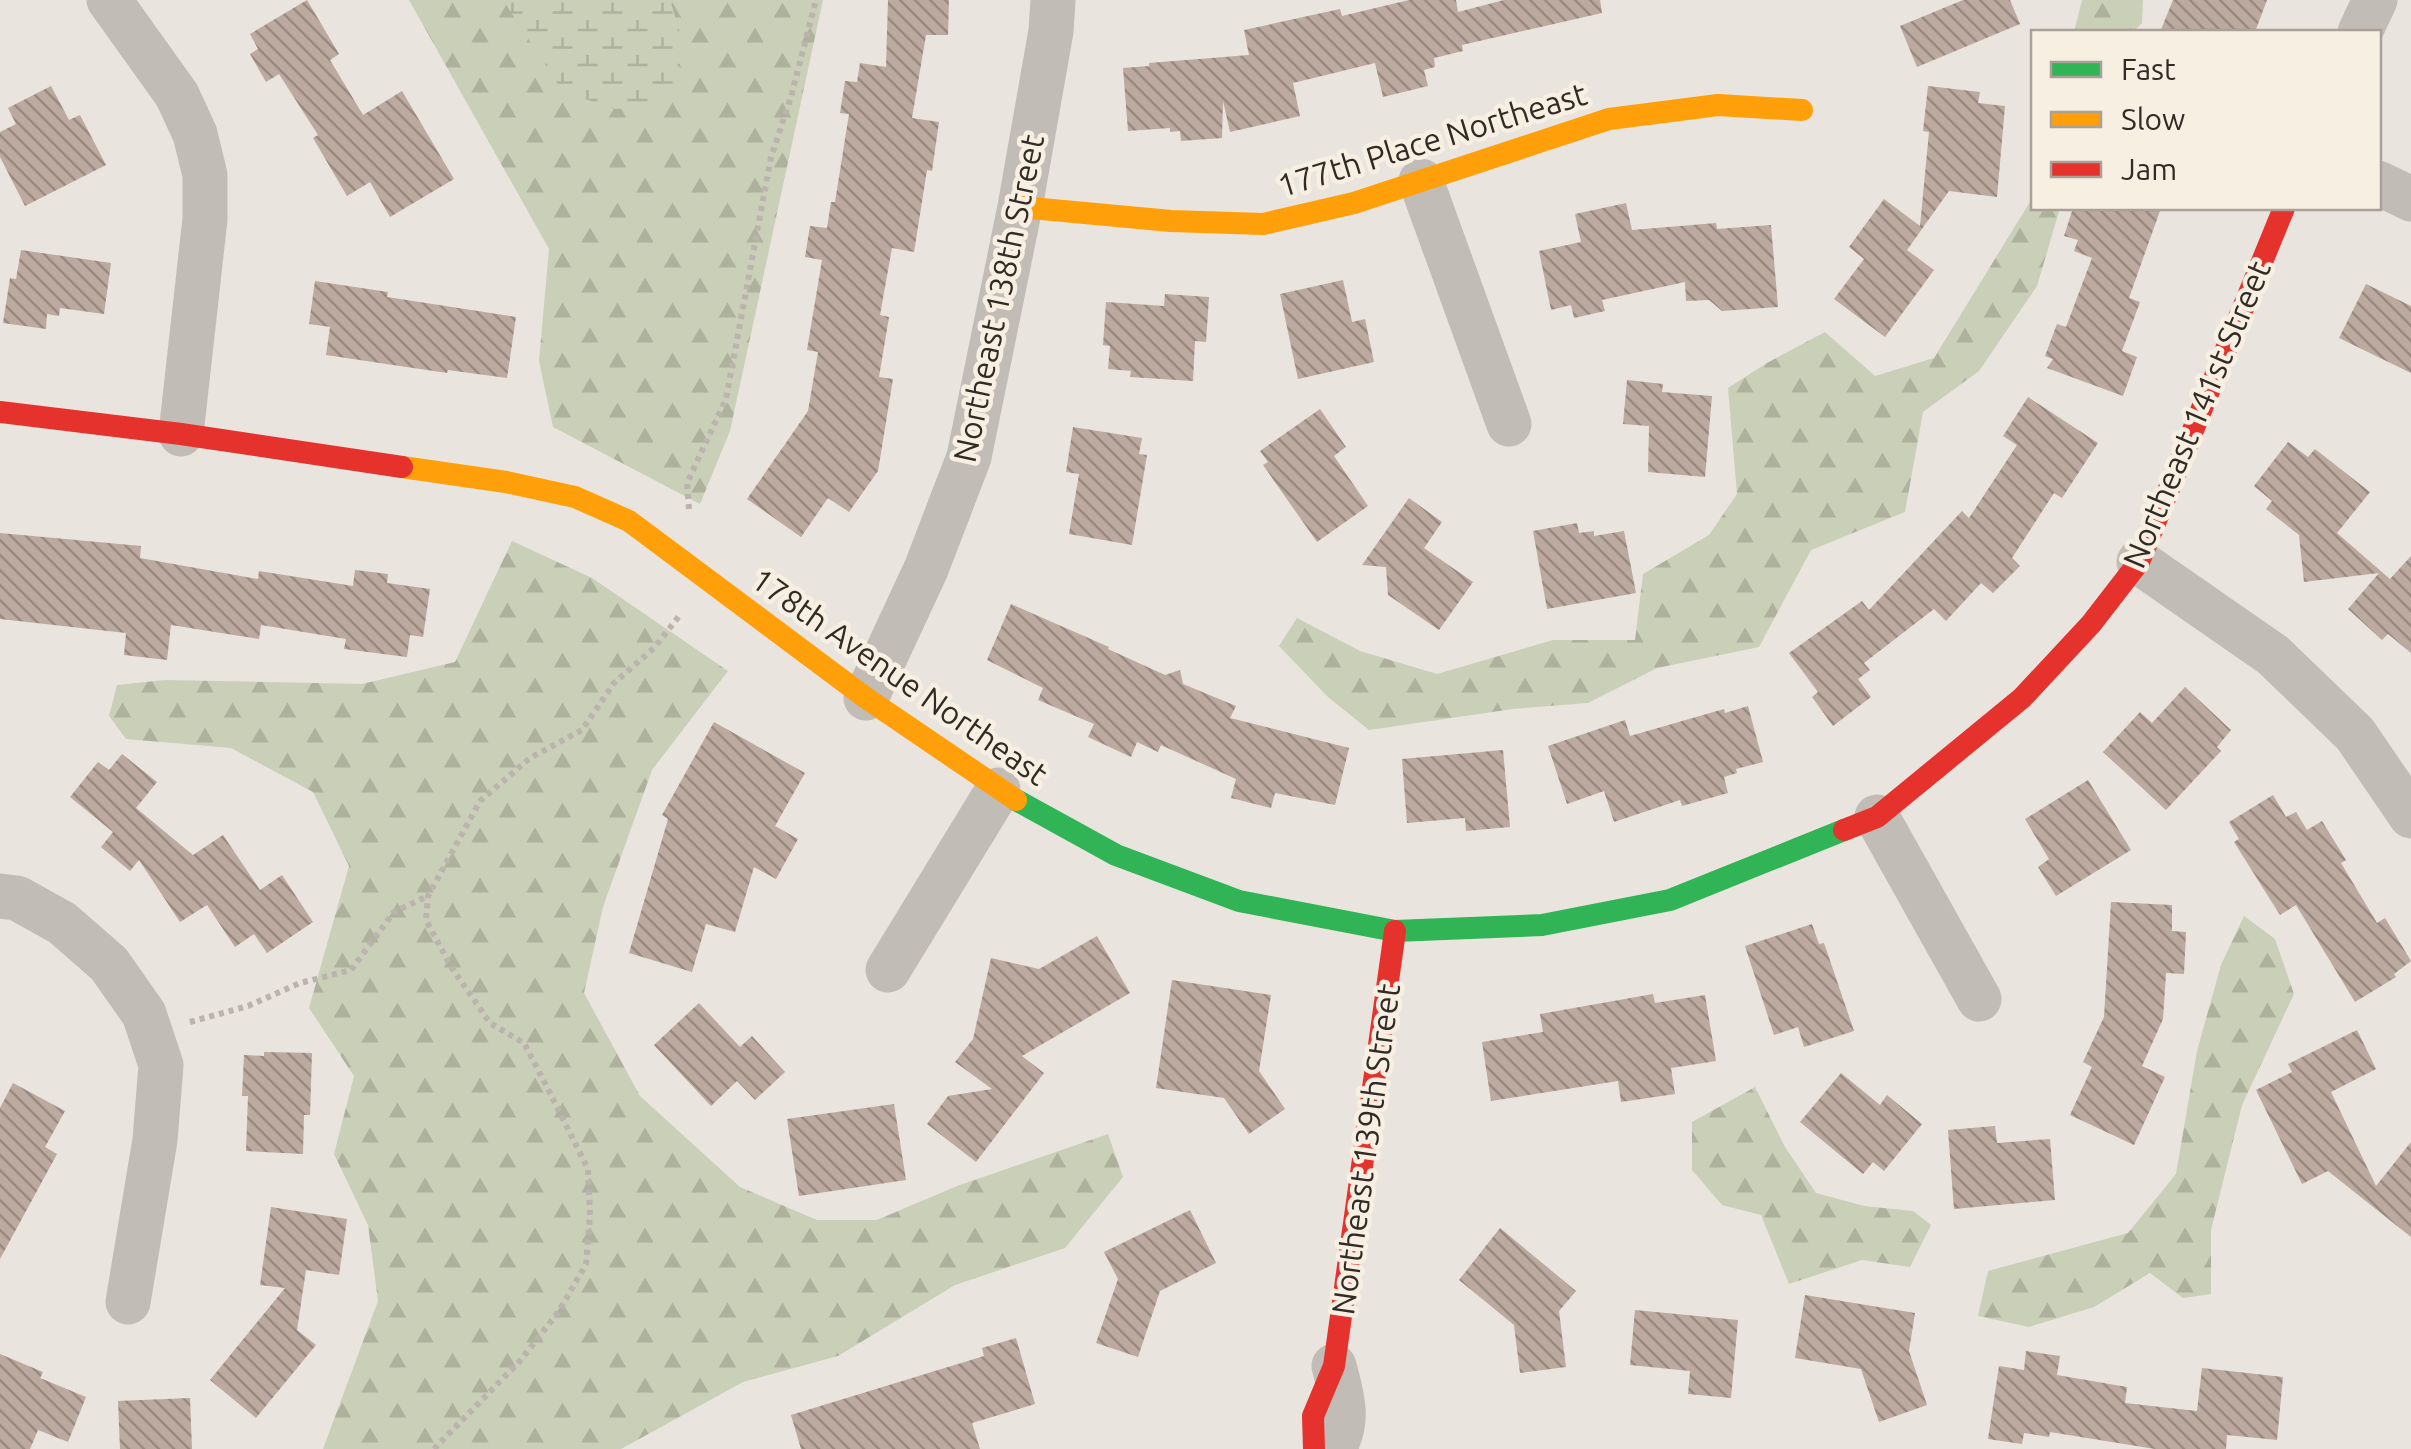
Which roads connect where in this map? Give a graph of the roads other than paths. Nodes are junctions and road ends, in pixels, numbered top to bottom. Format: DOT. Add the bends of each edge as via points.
graph roads {
  1 [pos="110,0"];
  2 [pos="1053,0"];
  3 [pos="2374,0"];
  4 [pos="2361,30"];
  5 [pos="1802,110"];
  6 [pos="1421,181"];
  7 [pos="2381,184"];
  8 [pos="2411,199"];
  9 [pos="1020,207"];
  10 [pos="2283,210"];
  11 [pos="0,412"];
  12 [pos="1509,424"];
  13 [pos="181,434"];
  14 [pos="2139,562"];
  15 [pos="866,698"];
  16 [pos="998,790"];
  17 [pos="2411,816"];
  18 [pos="1877,817"];
  19 [pos="0,896"];
  20 [pos="1395,931"];
  21 [pos="888,970"];
  22 [pos="1979,999"];
  23 [pos="128,1302"];
  24 [pos="1334,1366"];
  25 [pos="1314,1449"];
  26 [pos="1334,1449"];
  1 -- 13 [label="street" via="178,95 205,176"];
  2 -- 9 [label="street, Northeast 138th Street"];
  3 -- 4 [label="street"];
  5 -- 6 [label="street, 177th Place Northeast" via="1718,105 1609,119"];
  6 -- 9 [label="street, 177th Place Northeast" via="1263,224"];
  6 -- 12 [label="street"];
  7 -- 8 [label="street"];
  9 -- 15 [label="street, Northeast 138th Street" via="969,457"];
  10 -- 14 [label="street, Northeast 141st Street"];
  11 -- 13 [label="street, 178th Avenue Northeast"];
  13 -- 15 [label="street, 178th Avenue Northeast" via="575,497 629,521"];
  14 -- 17 [label="street" via="2273,654 2355,734"];
  14 -- 18 [label="street, Northeast 141st Street" via="2022,698"];
  15 -- 16 [label="street, 178th Avenue Northeast"];
  16 -- 20 [label="street, 178th Avenue Northeast" via="1116,855 1239,901"];
  16 -- 21 [label="street"];
  18 -- 20 [label="street, 178th Avenue Northeast" via="1670,900 1542,925"];
  18 -- 22 [label="street"];
  19 -- 23 [label="street" via="62,923 110,964 144,1014 161,1065"];
  20 -- 24 [label="street, Northeast 139th Street"];
  24 -- 25 [label="street, Northeast 139th Street" via="1314,1404"];
  24 -- 26 [label="street, Northeast 139th Street" via="1346,1411"];
}
